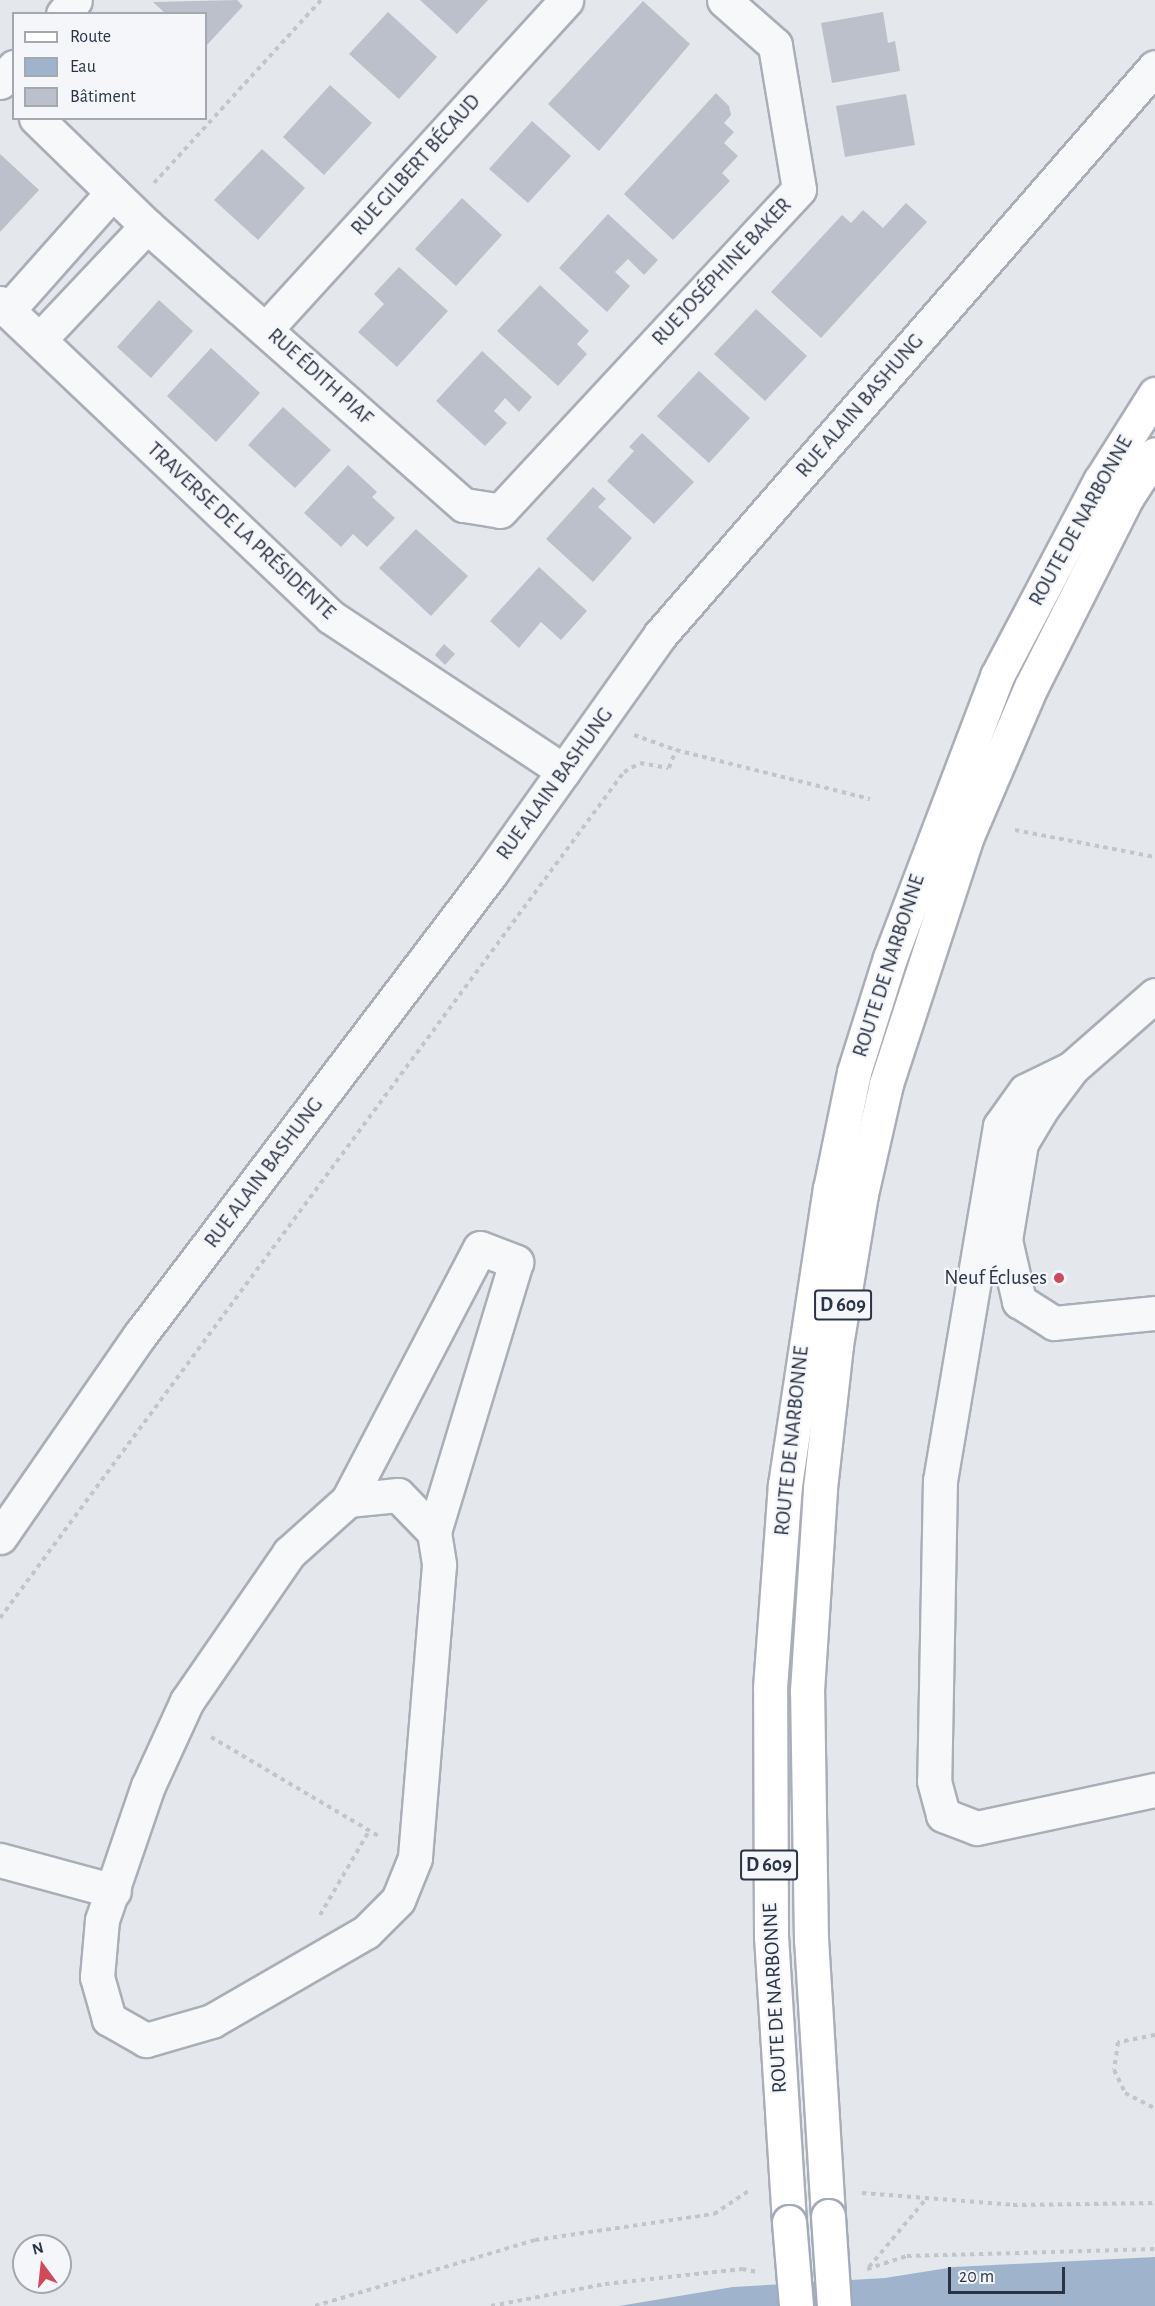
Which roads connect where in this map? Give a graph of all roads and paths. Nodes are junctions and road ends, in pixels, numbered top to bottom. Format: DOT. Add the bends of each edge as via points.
graph roads {
  1 [pos="75,0"];
  2 [pos="321,0"];
  3 [pos="566,0"];
  4 [pos="724,0"];
  5 [pos="65,12"];
  6 [pos="1155,67"];
  7 [pos="12,69"];
  8 [pos="0,82"];
  9 [pos="12,94"];
  10 [pos="38,120"];
  11 [pos="130,210"];
  12 [pos="4,306"];
  13 [pos="266,329"];
  14 [pos="40,339"];
  15 [pos="1155,394"];
  16 [pos="1155,454"];
  17 [pos="501,511"];
  18 [pos="605,716"];
  19 [pos="676,750"];
  20 [pos="564,771"];
  21 [pos="870,799"];
  22 [pos="1015,830"];
  23 [pos="1155,857"];
  24 [pos="1155,995"];
  25 [pos="1072,1068"];
  26 [pos="1155,1313"];
  27 [pos="348,1500"];
  28 [pos="434,1532"];
  29 [pos="0,1537"];
  30 [pos="0,1618"];
  31 [pos="180,1718"];
  32 [pos="1155,1790"];
  33 [pos="369,1831"];
  34 [pos="415,1858"];
  35 [pos="0,1860"];
  36 [pos="114,1891"];
  37 [pos="318,1919"];
  38 [pos="1155,2035"];
  39 [pos="1155,2108"];
  40 [pos="786,2166"];
  41 [pos="927,2199"];
  42 [pos="826,2203"];
  43 [pos="1155,2203"];
  44 [pos="1155,2249"];
  45 [pos="763,2273"];
  46 [pos="315,2306"];
  47 [pos="491,2306"];
  48 [pos="796,2306"];
  49 [pos="834,2306"];
  1 -- 5 [label="street"];
  2 -- 11 [label="path"];
  3 -- 13 [label="street, RUE GILBERT BÉCAUD"];
  4 -- 17 [label="street, RUE JOSÉPHINE BAKER" via="775,45 799,189"];
  6 -- 18 [label="street, RUE ALAIN BASHUNG" via="660,636"];
  7 -- 8 [label="street"];
  8 -- 9 [label="street"];
  10 -- 11 [label="street, RUE ÉDITH PIAF"];
  11 -- 12 [label="street"];
  11 -- 13 [label="street, RUE ÉDITH PIAF"];
  11 -- 14 [label="street"];
  12 -- 14 [label="street, TRAVERSE DE LA PRÉSIDENTE"];
  13 -- 17 [label="street, RUE ÉDITH PIAF" via="464,505"];
  14 -- 20 [label="street, TRAVERSE DE LA PRÉSIDENTE" via="331,617"];
  15 -- 40 [label="main road, ROUTE DE NARBONNE / D 609" via="1100,481 997,676 938,821 854,1072 805,1331 785,1485 770,1688 769,1894"];
  16 -- 42 [label="main road, ROUTE DE NARBONNE / D 609" via="1127,498 1031,687 966,836 886,1084 861,1194 836,1345 820,1488 807,1691 811,1940"];
  18 -- 19 [label="path" via="639,738"];
  18 -- 20 [label="street, RUE ALAIN BASHUNG"];
  19 -- 21 [label="path"];
  19 -- 30 [label="path" via="669,768 640,763 624,772"];
  20 -- 29 [label="street, RUE ALAIN BASHUNG" via="140,1335"];
  22 -- 23 [label="path"];
  24 -- 25 [label="street"];
  25 -- 26 [label="street" via="1021,1143 1005,1240 1019,1301 1054,1323"];
  25 -- 32 [label="street" via="1024,1091 1000,1126 940,1480 934,1781 943,1815 977,1828"];
  27 -- 28 [label="street" via="398,1495"];
  27 -- 28 [label="street" via="480,1248 516,1262"];
  27 -- 31 [label="street" via="290,1553"];
  28 -- 34 [label="street" via="439,1565"];
  31 -- 33 [label="path"];
  31 -- 36 [label="street" via="148,1786"];
  33 -- 34 [label="path"];
  33 -- 37 [label="path"];
  34 -- 36 [label="street" via="398,1900 366,1932 212,2020 146,2040 109,2019 98,1977 102,1920"];
  35 -- 36 [label="street"];
  38 -- 39 [label="path" via="1118,2042 1114,2070 1125,2093"];
  40 -- 46 [label="path" via="714,2214 535,2240"];
  40 -- 48 [label="main road, ROUTE DE NARBONNE / D 609, bridge"];
  41 -- 42 [label="path"];
  41 -- 43 [label="path" via="1013,2205"];
  41 -- 44 [label="path" via="867,2269 907,2256"];
  42 -- 49 [label="main road, ROUTE DE NARBONNE / D 609, bridge"];
  45 -- 47 [label="path" via="742,2269 605,2284"];
}
